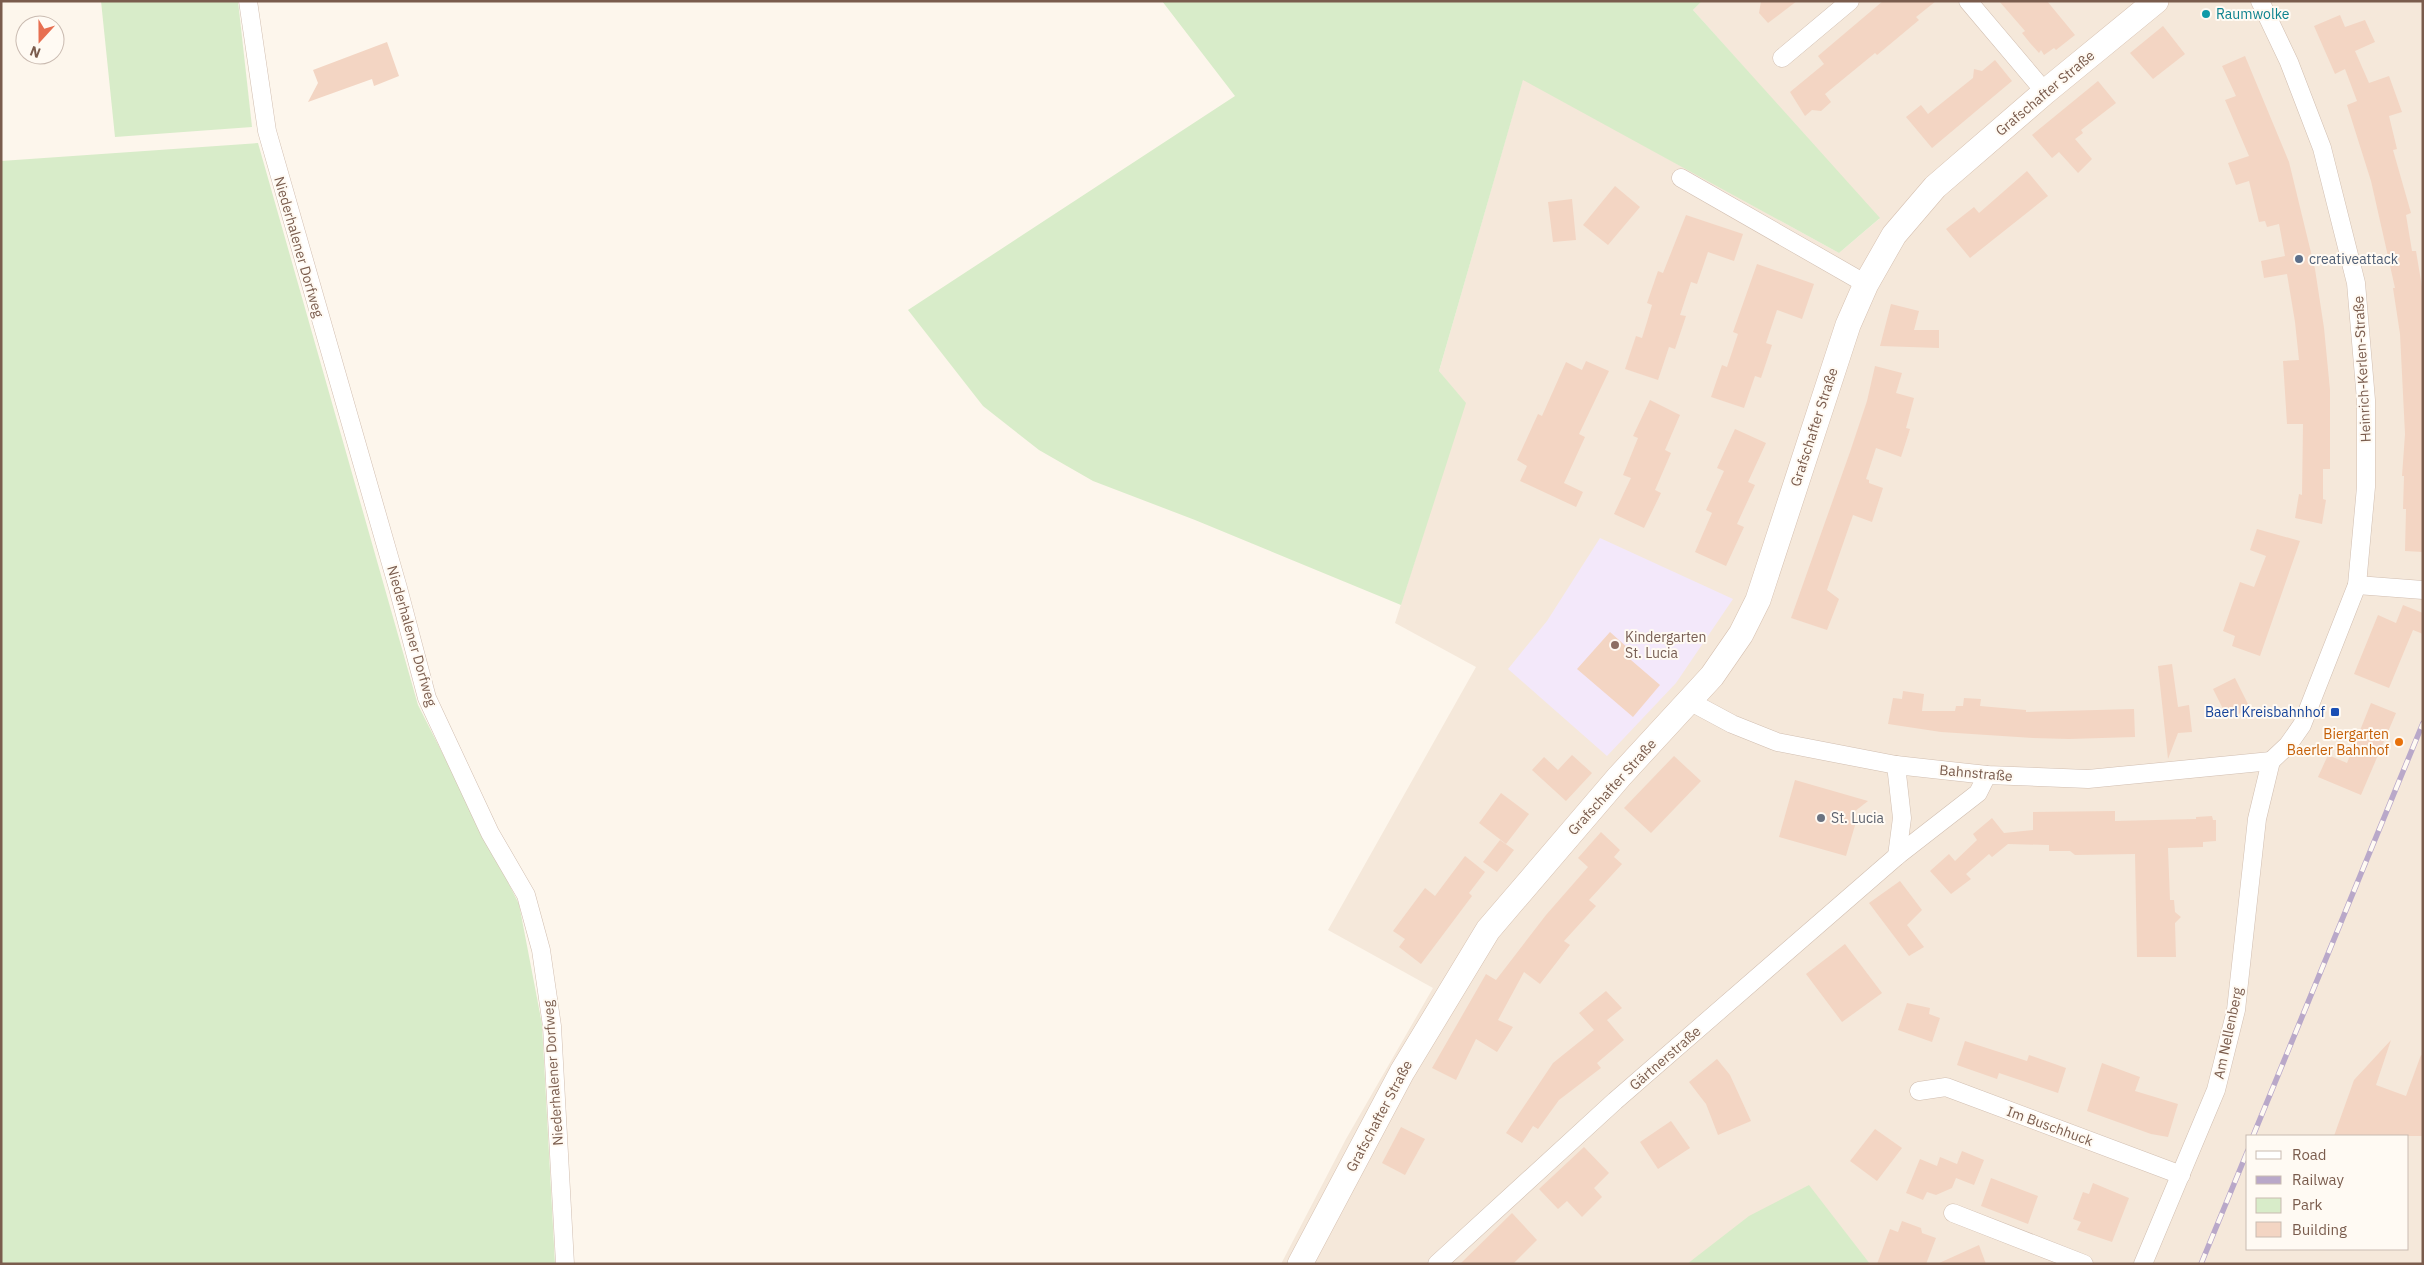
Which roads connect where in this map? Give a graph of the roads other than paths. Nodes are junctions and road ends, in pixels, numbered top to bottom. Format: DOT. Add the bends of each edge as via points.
graph roads {
  1 [pos="248,1"];
  2 [pos="1850,1"];
  3 [pos="1968,1"];
  4 [pos="2156,1"];
  5 [pos="2260,1"];
  6 [pos="1782,58"];
  7 [pos="2045,92"];
  8 [pos="1681,178"];
  9 [pos="1866,284"];
  10 [pos="2358,585"];
  11 [pos="2423,590"];
  12 [pos="1691,702"];
  13 [pos="2271,761"];
  14 [pos="1896,764"];
  15 [pos="1986,775"];
  16 [pos="1897,856"];
  17 [pos="1919,1091"];
  18 [pos="2181,1175"];
  19 [pos="1953,1213"];
  20 [pos="564,1264"];
  21 [pos="1300,1264"];
  22 [pos="1437,1264"];
  23 [pos="2084,1264"];
  24 [pos="2143,1264"];
  1 -- 20 [label="street, Niederhalener Dorfweg" via="267,131 427,698 490,833 526,895 541,950 552,1026"];
  2 -- 6 [label="street"];
  3 -- 7 [label="street"];
  4 -- 7 [label="main road, Grafschafter Straße"];
  5 -- 10 [label="street, Heinrich-Kerlen-Straße" via="2289,62 2322,148 2356,282 2366,400 2366,487"];
  7 -- 9 [label="main road, Grafschafter Straße" via="1935,187 1894,235"];
  8 -- 9 [label="street"];
  9 -- 12 [label="main road, Grafschafter Straße" via="1848,325 1758,600 1736,641"];
  10 -- 11 [label="street"];
  10 -- 13 [label="street, Heinrich-Kerlen-Straße" via="2302,725"];
  12 -- 14 [label="street, Bahnstraße" via="1732,724 1777,742"];
  12 -- 21 [label="main road, Grafschafter Straße" via="1619,777 1488,930 1402,1072"];
  13 -- 15 [label="street, Bahnstraße" via="2088,779"];
  13 -- 18 [label="street, Am Nellenberg" via="2257,819 2236,1010 2216,1090"];
  14 -- 15 [label="street, Bahnstraße"];
  14 -- 16 [label="street" via="1902,818"];
  15 -- 16 [label="street, Gärtnerstraße" via="1978,793"];
  16 -- 22 [label="street, Gärtnerstraße" via="1615,1100"];
  17 -- 18 [label="street, Im Buschhuck" via="1946,1087"];
  18 -- 24 [label="street, Am Nellenberg"];
  19 -- 23 [label="street"];
}
